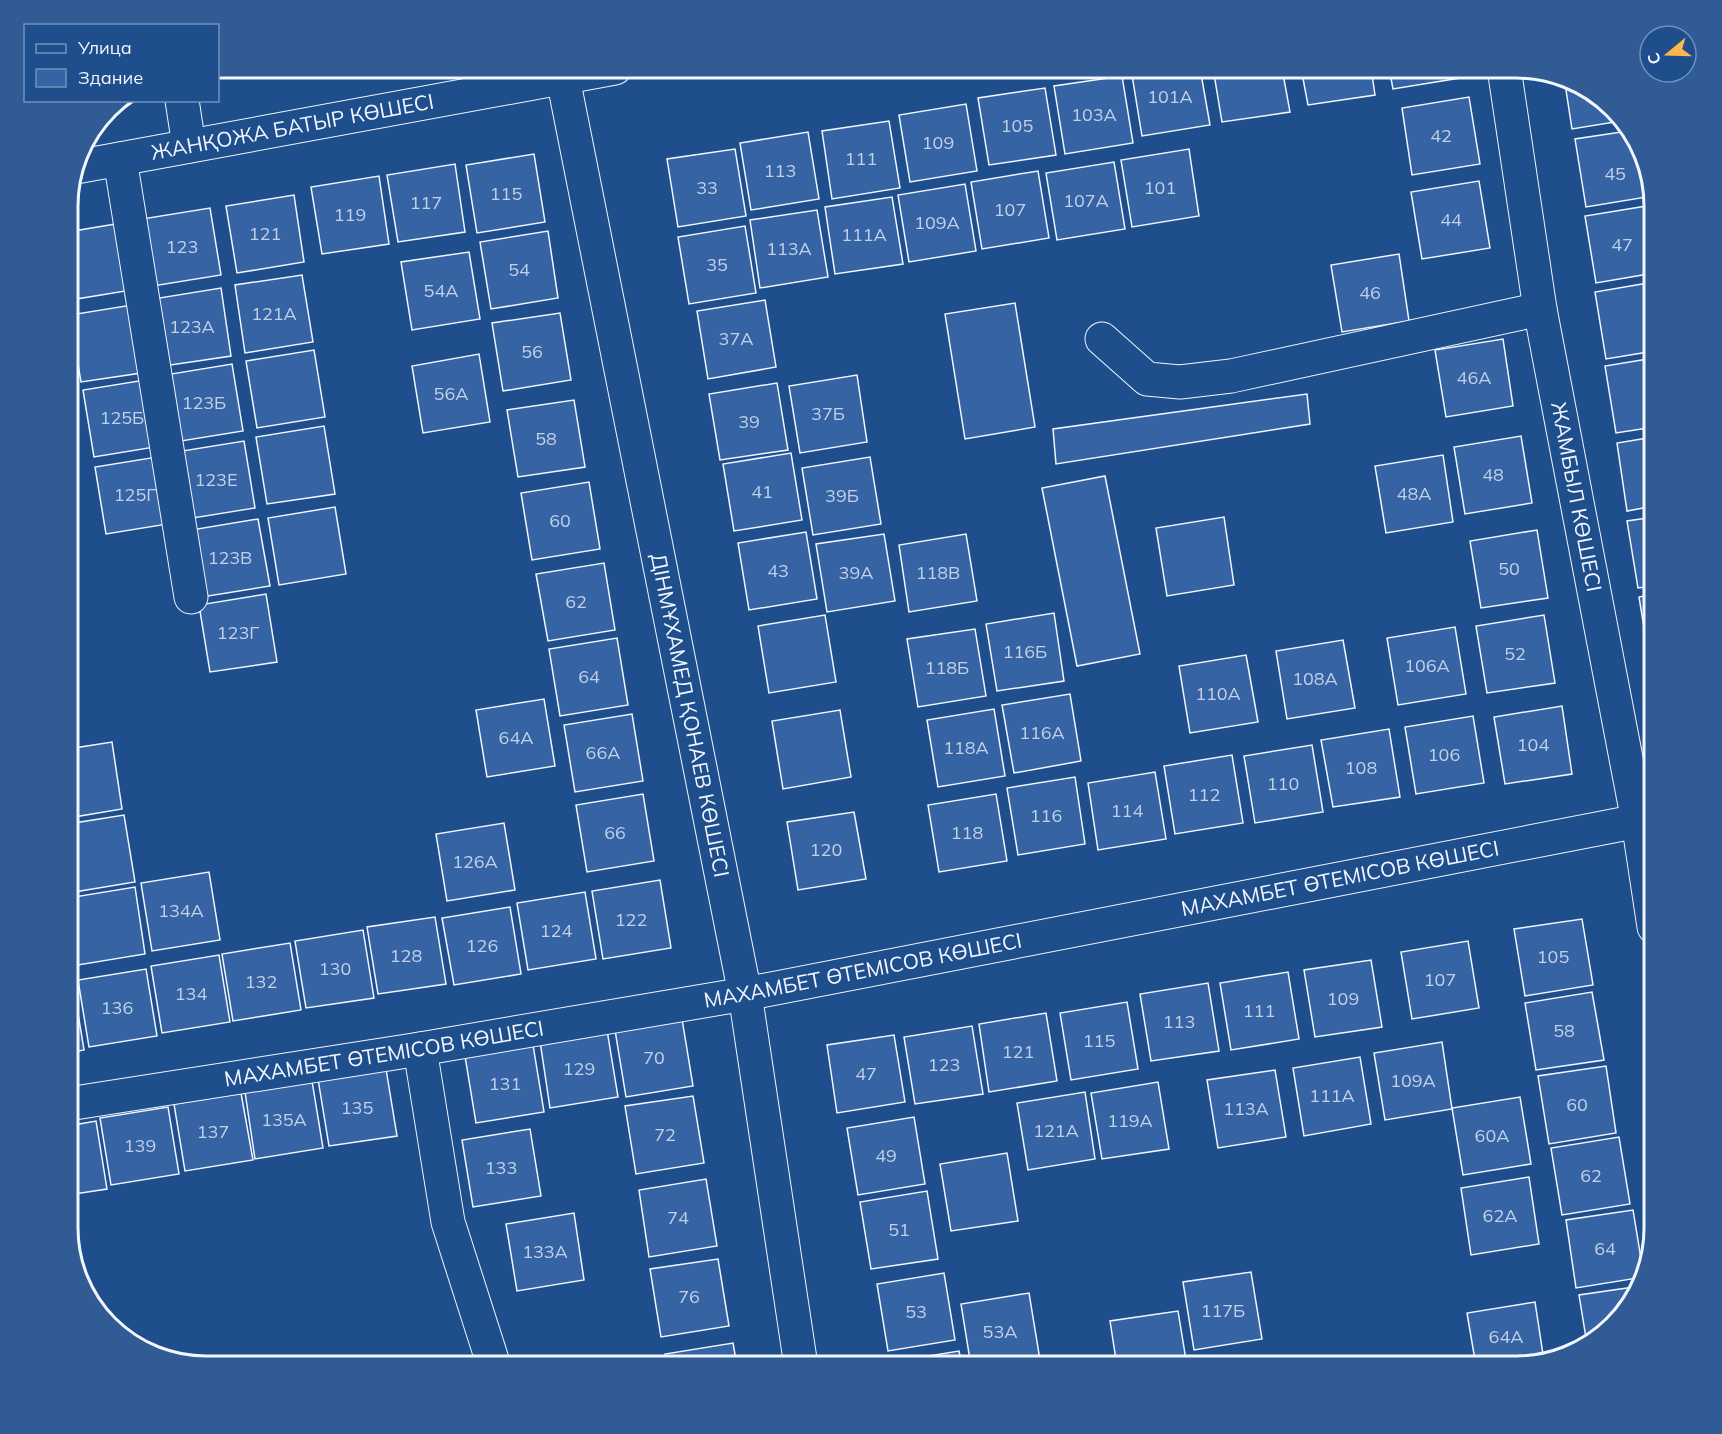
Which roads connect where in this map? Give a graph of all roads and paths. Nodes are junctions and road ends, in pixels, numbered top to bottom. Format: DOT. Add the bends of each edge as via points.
graph roads {
  1 [pos="532,78"];
  2 [pos="563,78"];
  3 [pos="1505,78"];
  4 [pos="182,102"];
  5 [pos="189,146"];
  6 [pos="120,159"];
  7 [pos="85,165"];
  8 [pos="1540,309"];
  9 [pos="1102,339"];
  10 [pos="191,597"];
  11 [pos="1644,810"];
  12 [pos="1644,820"];
  13 [pos="745,994"];
  14 [pos="420,1049"];
  15 [pos="78,1102"];
  16 [pos="491,1356"];
  17 [pos="799,1356"];
  1 -- 5 [label="street, ЖАНҚОЖА БАТЫР КӨШЕСІ"];
  2 -- 13 [label="street, ДІНМҰХАМЕД ҚОНАЕВ КӨШЕСІ"];
  3 -- 8 [label="street, ЖАМБЫЛ КӨШЕСІ"];
  4 -- 5 [label="street"];
  5 -- 6 [label="street, ЖАНҚОЖА БАТЫР КӨШЕСІ"];
  6 -- 7 [label="street, ЖАНҚОЖА БАТЫР КӨШЕСІ"];
  6 -- 10 [label="street"];
  8 -- 9 [label="street" via="1231,376 1180,382 1147,379"];
  8 -- 11 [label="street, ЖАМБЫЛ КӨШЕСІ"];
  12 -- 13 [label="street, МАХАМБЕТ ӨТЕМІСОВ КӨШЕСІ"];
  13 -- 14 [label="street, МАХАМБЕТ ӨТЕМІСОВ КӨШЕСІ"];
  13 -- 17 [label="street, ДІНМҰХАМЕД ҚОНАЕВ КӨШЕСІ"];
  14 -- 15 [label="street, МАХАМБЕТ ӨТЕМІСОВ КӨШЕСІ"];
  14 -- 16 [label="street" via="447,1222"];
}
